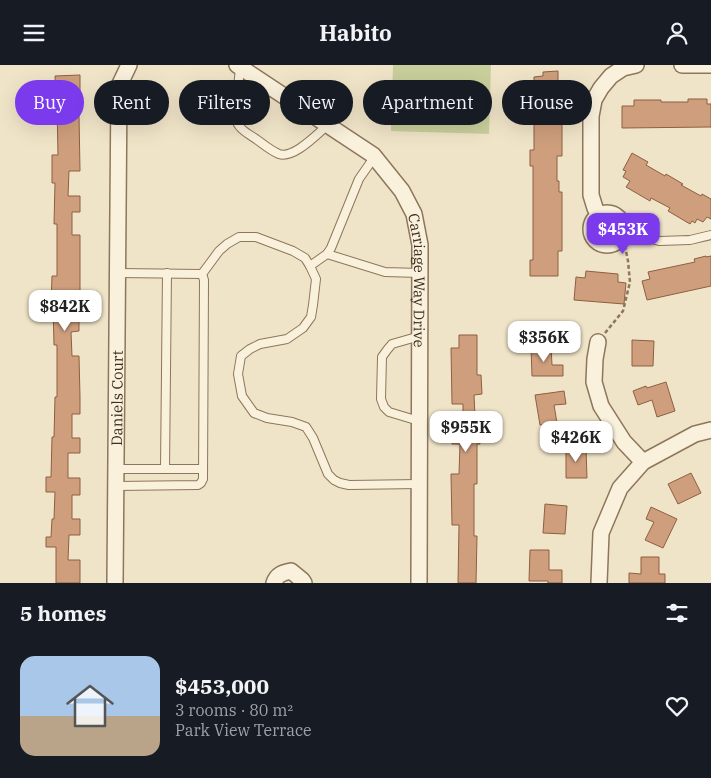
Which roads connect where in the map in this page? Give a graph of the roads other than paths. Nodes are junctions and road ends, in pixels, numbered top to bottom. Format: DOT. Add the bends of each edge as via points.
graph roads {
  1 [pos="129,65"];
  2 [pos="636,65"];
  3 [pos="682,65"];
  4 [pos="711,65"];
  5 [pos="239,66"];
  6 [pos="280,93"];
  7 [pos="328,125"];
  8 [pos="374,157"];
  9 [pos="599,215"];
  10 [pos="622,232"];
  11 [pos="711,235"];
  12 [pos="327,253"];
  13 [pos="310,266"];
  14 [pos="118,273"];
  15 [pos="167,273"];
  16 [pos="420,273"];
  17 [pos="202,274"];
  18 [pos="420,336"];
  19 [pos="598,342"];
  20 [pos="419,421"];
  21 [pos="711,429"];
  22 [pos="643,462"];
  23 [pos="116,469"];
  24 [pos="165,469"];
  25 [pos="203,469"];
  26 [pos="419,484"];
  27 [pos="116,486"];
  28 [pos="116,583"];
  29 [pos="274,583"];
  30 [pos="304,583"];
  31 [pos="419,583"];
  32 [pos="599,583"];
  1 -- 14 [label="street, Daniels Court" via="119,86"];
  2 -- 9 [label="street" via="623,68 611,77 594,100 591,195"];
  3 -- 4 [label="street"];
  5 -- 6 [label="street, Carriage Way Drive"];
  5 -- 7 [label="lane" via="235,117 241,129 279,154 287,155"];
  7 -- 8 [label="street, Carriage Way Drive"];
  8 -- 12 [label="lane" via="359,179"];
  8 -- 16 [label="street, Carriage Way Drive" via="402,191 414,214 420,245"];
  9 -- 10 [label="street" via="608,213 620,219"];
  9 -- 10 [label="street" via="591,229 597,241 610,244 618,241"];
  10 -- 11 [label="lane" via="659,241 690,240"];
  12 -- 13 [label="lane"];
  12 -- 16 [label="lane" via="385,271"];
  13 -- 17 [label="lane" via="305,258 293,251 256,237 239,237 218,251"];
  13 -- 26 [label="lane" via="316,279 310,317 303,328 287,339 260,344 241,356 238,375 242,396 254,413 306,427 328,474 340,483"];
  14 -- 15 [label="lane"];
  14 -- 23 [label="street, Daniels Court"];
  15 -- 17 [label="lane"];
  15 -- 24 [label="lane"];
  16 -- 18 [label="street, Carriage Way Drive"];
  17 -- 25 [label="lane"];
  18 -- 20 [label="street, Carriage Way Drive"];
  18 -- 20 [label="lane" via="392,344 382,357 381,399 389,412"];
  19 -- 22 [label="street" via="594,382 601,406 624,442"];
  20 -- 26 [label="street, Carriage Way Drive"];
  21 -- 22 [label="street" via="695,433"];
  22 -- 32 [label="street" via="620,488 601,533"];
  23 -- 24 [label="lane"];
  23 -- 27 [label="street, Daniels Court"];
  24 -- 25 [label="lane"];
  25 -- 27 [label="lane" via="203,479 198,485"];
  26 -- 31 [label="street, Carriage Way Drive"];
  27 -- 28 [label="street, Daniels Court"];
  29 -- 30 [label="street" via="282,573 291,571"];
}
